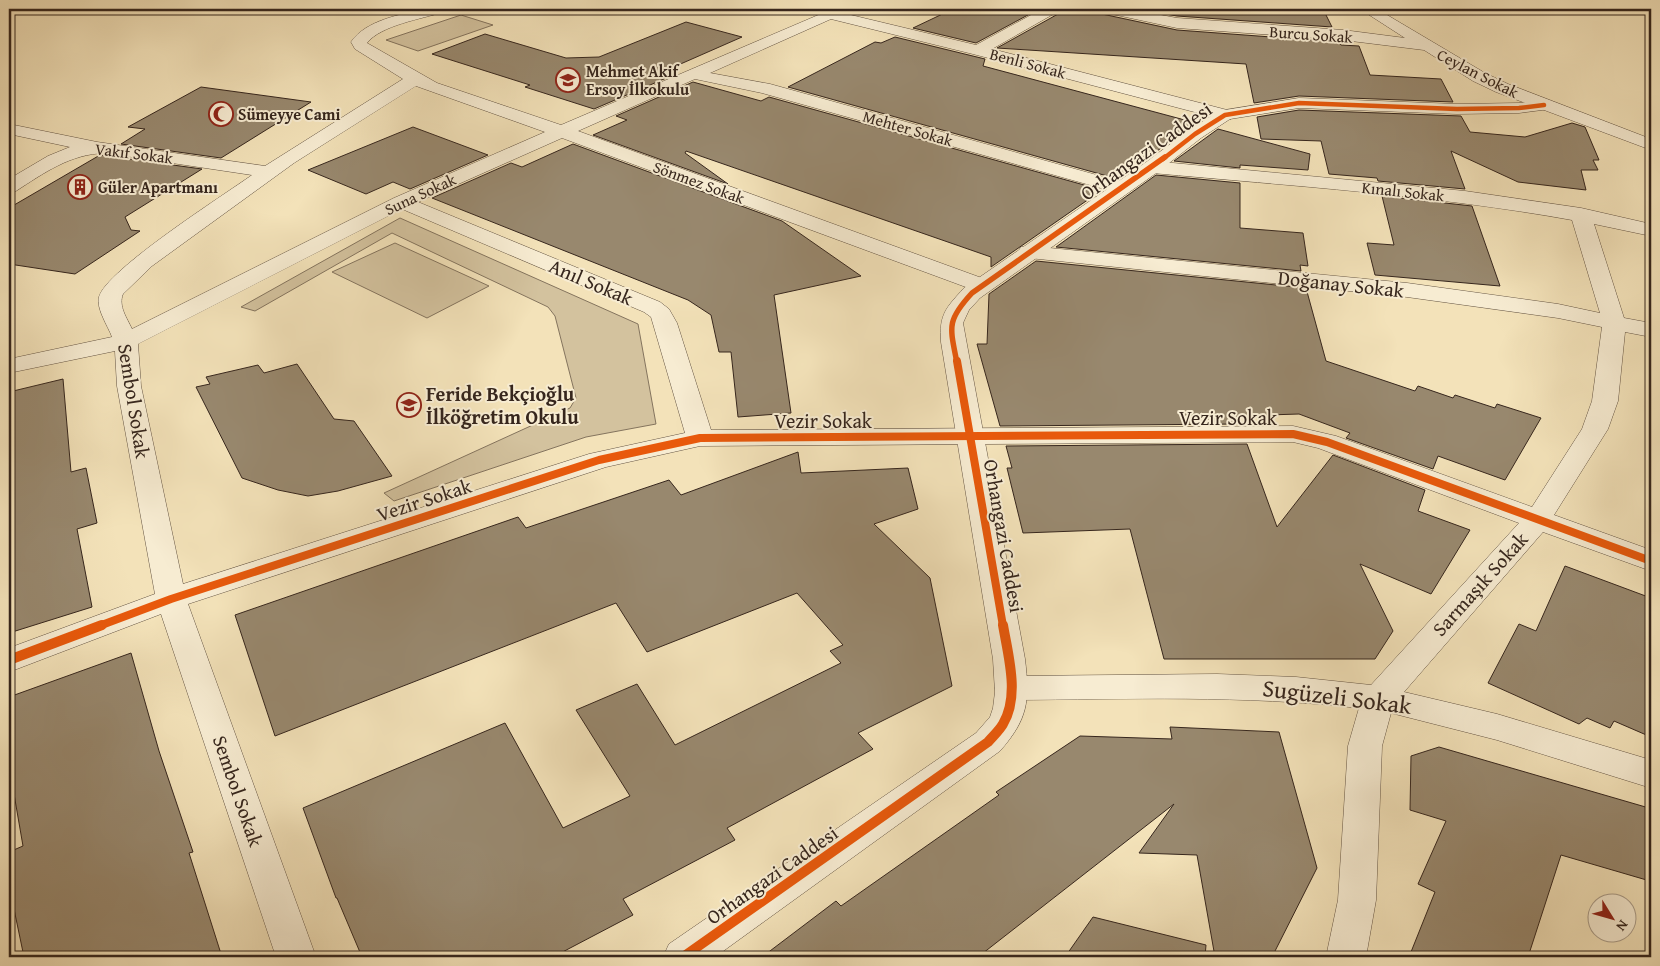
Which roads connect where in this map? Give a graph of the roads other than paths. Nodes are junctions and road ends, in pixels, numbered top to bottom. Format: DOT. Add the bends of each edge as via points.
graph roads {
  1 [pos="438,9"];
  2 [pos="1052,9"];
  3 [pos="1106,9"];
  4 [pos="1367,9"];
  5 [pos="1647,9"];
  6 [pos="838,10"];
  7 [pos="1651,12"];
  8 [pos="1426,46"];
  9 [pos="978,50"];
  10 [pos="692,74"];
  11 [pos="415,79"];
  12 [pos="1544,105"];
  13 [pos="1225,115"];
  14 [pos="9,129"];
  15 [pos="560,131"];
  16 [pos="1651,145"];
  17 [pos="96,146"];
  18 [pos="1152,167"];
  19 [pos="269,172"];
  20 [pos="9,187"];
  21 [pos="1122,188"];
  22 [pos="401,202"];
  23 [pos="1581,214"];
  24 [pos="1651,230"];
  25 [pos="1029,252"];
  26 [pos="982,286"];
  27 [pos="1614,321"];
  28 [pos="1651,330"];
  29 [pos="126,341"];
  30 [pos="9,366"];
  31 [pos="971,437"];
  32 [pos="700,438"];
  33 [pos="1538,519"];
  34 [pos="1651,561"];
  35 [pos="172,599"];
  36 [pos="9,660"];
  37 [pos="1012,688"];
  38 [pos="1379,698"];
  39 [pos="1651,774"];
  40 [pos="698,953"];
  41 [pos="296,957"];
  42 [pos="1346,957"];
  1 -- 11 [label="street" via="373,31 359,42"];
  2 -- 9 [label="street"];
  3 -- 8 [label="street, Burcu Sokak" via="1177,23 1343,35"];
  4 -- 8 [label="street, Ceylan Sokak"];
  5 -- 7 [label="street"];
  6 -- 9 [label="street, Benli Sokak"];
  6 -- 10 [label="street, Suna Sokak"];
  8 -- 12 [label="street, Ceylan Sokak" via="1479,77"];
  9 -- 13 [label="street, Benli Sokak"];
  10 -- 15 [label="street, Suna Sokak"];
  10 -- 21 [label="street, Mehter Sokak" via="764,88"];
  11 -- 15 [label="street, Sönmez Sokak"];
  11 -- 19 [label="street, Sembol Sokak"];
  12 -- 13 [label="street, Orhangazi Caddesi" via="1457,109 1299,103"];
  12 -- 16 [label="street, Ceylan Sokak"];
  13 -- 18 [label="street, Orhangazi Caddesi"];
  14 -- 17 [label="street"];
  15 -- 22 [label="street, Suna Sokak"];
  15 -- 26 [label="street, Sönmez Sokak"];
  17 -- 19 [label="street, Vakıf Sokak"];
  17 -- 20 [label="street, Vakıf Sokak" via="68,152"];
  18 -- 21 [label="street, Orhangazi Caddesi"];
  18 -- 23 [label="street, Kınalı Sokak" via="1458,196"];
  19 -- 29 [label="street, Sembol Sokak" via="144,261 113,291 110,305"];
  21 -- 25 [label="street, Orhangazi Caddesi"];
  22 -- 29 [label="street, Suna Sokak"];
  22 -- 32 [label="street, Anıl Sokak" via="661,314"];
  23 -- 24 [label="street, Kınalı Sokak"];
  23 -- 27 [label="street, Sarmaşık Sokak"];
  25 -- 26 [label="street, Orhangazi Caddesi"];
  25 -- 27 [label="street, Doğanay Sokak" via="1407,290"];
  26 -- 31 [label="street, Orhangazi Caddesi" via="959,307 951,323"];
  27 -- 28 [label="street, Doğanay Sokak"];
  27 -- 33 [label="street, Sarmaşık Sokak" via="1605,402 1596,429"];
  29 -- 30 [label="street, Suna Sokak"];
  29 -- 35 [label="street, Sembol Sokak" via="131,394"];
  31 -- 32 [label="street, Vezir Sokak"];
  31 -- 33 [label="street, Vezir Sokak" via="1293,434 1327,442"];
  31 -- 37 [label="street, Orhangazi Caddesi"];
  32 -- 35 [label="street, Vezir Sokak" via="599,460"];
  33 -- 34 [label="street, Vezir Sokak"];
  33 -- 38 [label="street, Sarmaşık Sokak"];
  35 -- 36 [label="street, Vezir Sokak"];
  35 -- 41 [label="street, Sembol Sokak"];
  37 -- 38 [label="street, Sugüzeli Sokak" via="1216,686 1296,689"];
  37 -- 40 [label="street, Orhangazi Caddesi" via="1004,723 988,742"];
  38 -- 39 [label="street, Sugüzeli Sokak" via="1497,727"];
  38 -- 42 [label="street, Sarmaşık Sokak" via="1365,746 1357,900"];
}
